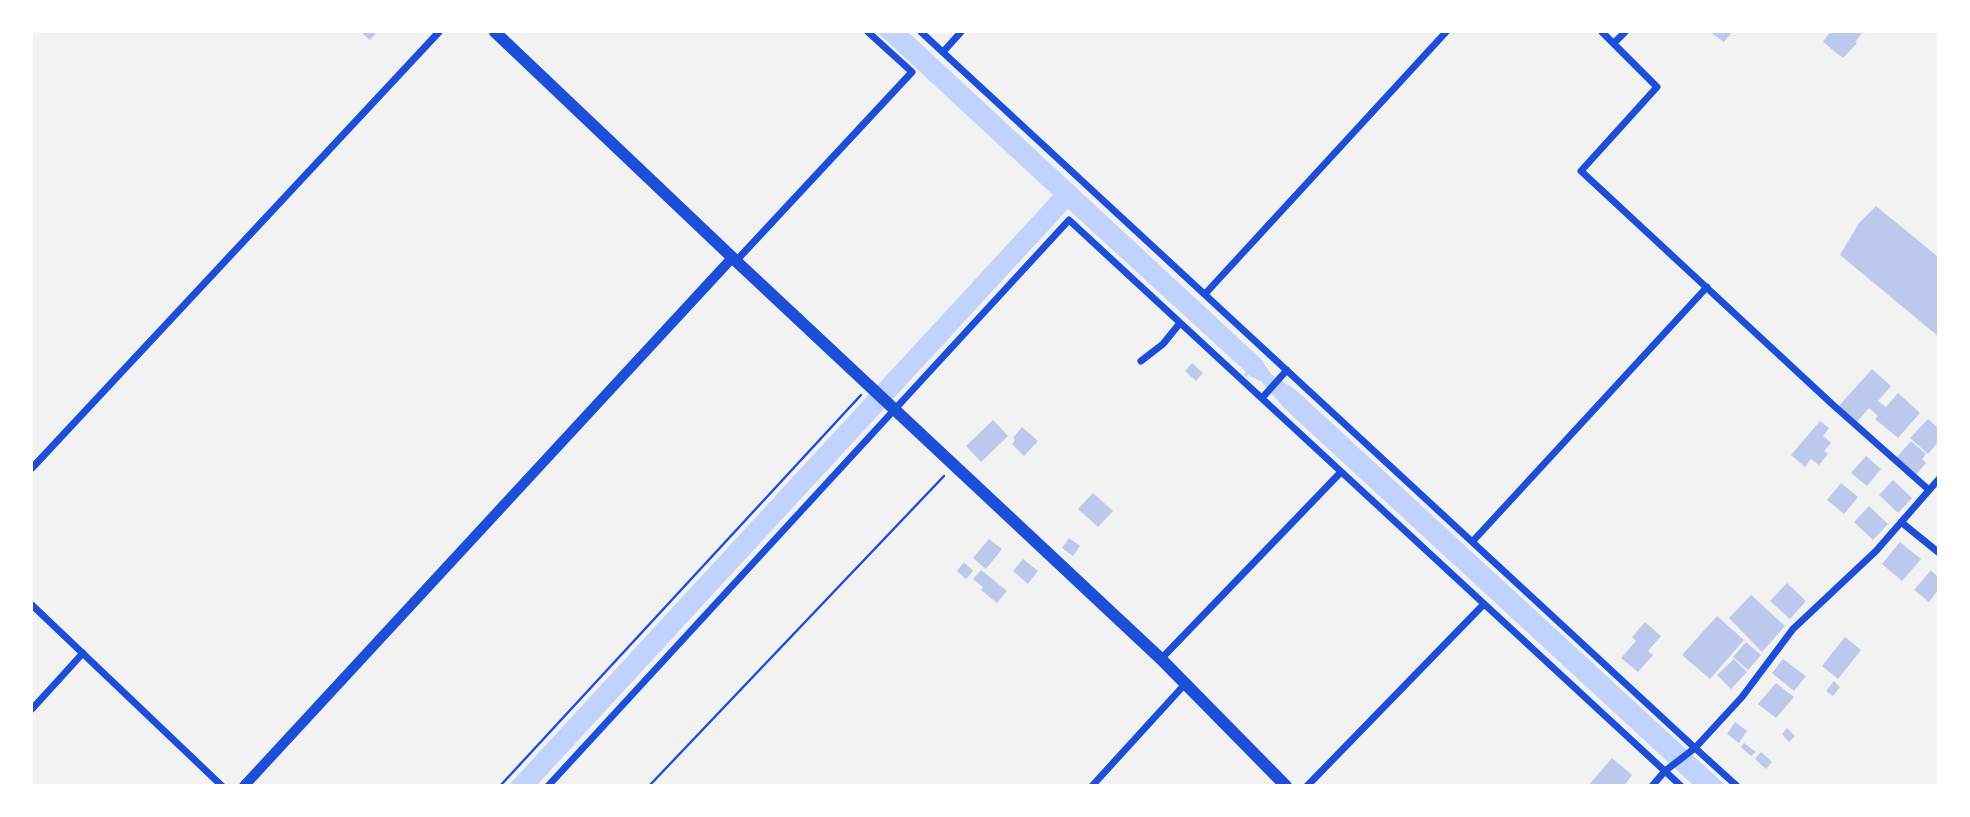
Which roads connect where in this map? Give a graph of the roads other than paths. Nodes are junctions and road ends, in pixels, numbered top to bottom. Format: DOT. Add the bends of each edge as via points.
graph roads {
  1 [pos="439,32"];
  2 [pos="495,32"];
  3 [pos="868,32"];
  4 [pos="921,32"];
  5 [pos="961,32"];
  6 [pos="1446,32"];
  7 [pos="1602,32"];
  8 [pos="1625,32"];
  9 [pos="1614,43"];
  10 [pos="943,52"];
  11 [pos="734,260"];
  12 [pos="1707,287"];
  13 [pos="1205,294"];
  14 [pos="1180,323"];
  15 [pos="1141,361"];
  16 [pos="1287,370"];
  17 [pos="1262,398"];
  18 [pos="892,407"];
  19 [pos="32,468"];
  20 [pos="1341,472"];
  21 [pos="1938,480"];
  22 [pos="1930,490"];
  23 [pos="1901,522"];
  24 [pos="1473,541"];
  25 [pos="1938,552"];
  26 [pos="1484,604"];
  27 [pos="32,605"];
  28 [pos="83,653"];
  29 [pos="1161,659"];
  30 [pos="1186,683"];
  31 [pos="32,709"];
  32 [pos="1695,748"];
  33 [pos="1665,771"];
  34 [pos="222,786"];
  35 [pos="244,786"];
  36 [pos="548,786"];
  37 [pos="1092,786"];
  38 [pos="1286,786"];
  39 [pos="1307,786"];
  40 [pos="1652,786"];
  41 [pos="1681,786"];
  42 [pos="1737,786"];
  1 -- 19 [label="street"];
  2 -- 11 [label="main road"];
  3 -- 11 [label="street" via="912,72"];
  4 -- 10 [label="street"];
  5 -- 10 [label="street"];
  6 -- 13 [label="street"];
  7 -- 9 [label="street"];
  8 -- 9 [label="street"];
  9 -- 12 [label="street" via="1657,87 1581,171"];
  10 -- 13 [label="street"];
  11 -- 18 [label="main road" via="866,391"];
  11 -- 35 [label="street"];
  12 -- 22 [label="street"];
  12 -- 24 [label="street"];
  13 -- 16 [label="street"];
  14 -- 15 [label="street"];
  14 -- 17 [label="street"];
  14 -- 18 [label="street" via="1069,220"];
  16 -- 17 [label="street"];
  16 -- 24 [label="street"];
  17 -- 20 [label="street"];
  18 -- 29 [label="main road"];
  18 -- 36 [label="street"];
  20 -- 26 [label="street"];
  20 -- 29 [label="street"];
  21 -- 22 [label="street"];
  22 -- 23 [label="street"];
  23 -- 25 [label="street"];
  23 -- 32 [label="street" via="1793,629 1742,697"];
  24 -- 32 [label="street"];
  26 -- 33 [label="street"];
  26 -- 39 [label="street"];
  27 -- 28 [label="street"];
  28 -- 31 [label="street"];
  28 -- 34 [label="street"];
  29 -- 30 [label="main road"];
  30 -- 37 [label="street"];
  30 -- 38 [label="main road"];
  32 -- 33 [label="street"];
  32 -- 42 [label="street"];
  33 -- 40 [label="street"];
  33 -- 41 [label="street"];
}
